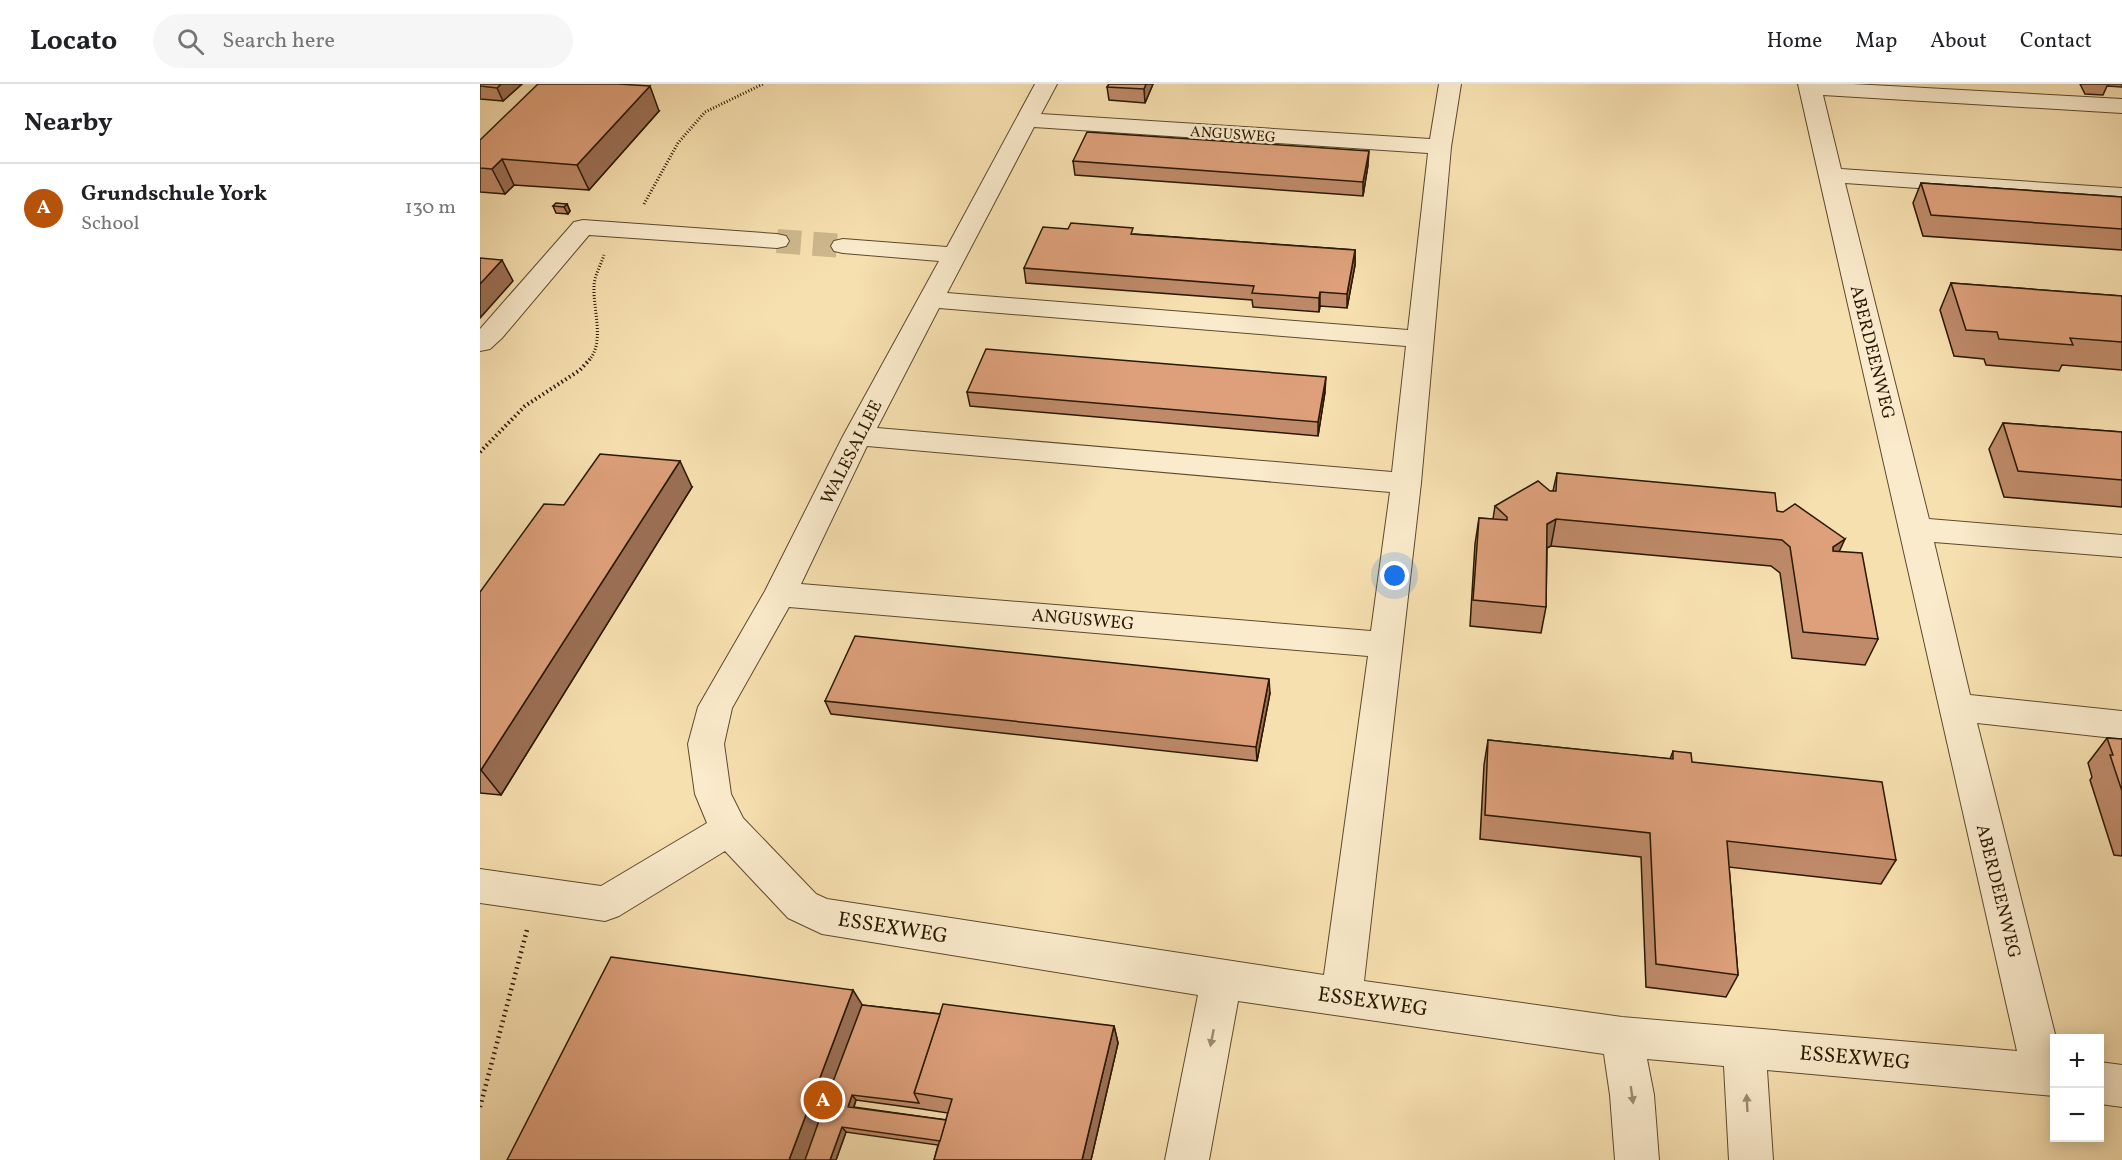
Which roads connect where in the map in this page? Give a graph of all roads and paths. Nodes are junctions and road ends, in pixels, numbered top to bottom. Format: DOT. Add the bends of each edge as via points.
graph roads {
  1 [pos="763,84"];
  2 [pos="1046,84"];
  3 [pos="1450,84"];
  4 [pos="1809,86"];
  5 [pos="2122,106"];
  6 [pos="1027,120"];
  7 [pos="1440,147"];
  8 [pos="1830,175"];
  9 [pos="2122,195"];
  10 [pos="626,229"];
  11 [pos="777,241"];
  12 [pos="843,246"];
  13 [pos="955,255"];
  14 [pos="932,300"];
  15 [pos="1419,339"];
  16 [pos="480,343"];
  17 [pos="858,436"];
  18 [pos="480,452"];
  19 [pos="1406,483"];
  20 [pos="1916,529"];
  21 [pos="2122,546"];
  22 [pos="780,594"];
  23 [pos="1386,645"];
  24 [pos="1955,707"];
  25 [pos="2122,725"];
  26 [pos="729,829"];
  27 [pos="480,886"];
  28 [pos="536,894"];
  29 [pos="1221,980"];
  30 [pos="1342,996"];
  31 [pos="1622,1037"];
  32 [pos="1744,1047"];
  33 [pos="2049,1075"];
  34 [pos="2104,1084"];
  35 [pos="2122,1086"];
  36 [pos="480,1107"];
  37 [pos="1187,1160"];
  38 [pos="1637,1160"];
  39 [pos="1751,1160"];
  1 -- 10 [label="path" via="705,112 678,143"];
  2 -- 6 [label="street, WALESALLEE"];
  3 -- 7 [label="street"];
  4 -- 5 [label="street, ABERDEENWEG"];
  4 -- 8 [label="street, ABERDEENWEG"];
  6 -- 7 [label="street, ANGUSWEG"];
  6 -- 13 [label="street, WALESALLEE"];
  7 -- 15 [label="street"];
  8 -- 9 [label="street"];
  8 -- 20 [label="street, ABERDEENWEG"];
  10 -- 11 [label="street"];
  10 -- 16 [label="street" via="583,227"];
  10 -- 18 [label="path" via="604,253 594,284 594,355 580,370 525,406"];
  12 -- 13 [label="street"];
  13 -- 14 [label="street, WALESALLEE"];
  14 -- 15 [label="street"];
  14 -- 17 [label="street, WALESALLEE"];
  15 -- 19 [label="street"];
  17 -- 19 [label="street"];
  17 -- 22 [label="street, WALESALLEE"];
  19 -- 23 [label="street"];
  20 -- 21 [label="street"];
  20 -- 24 [label="street, ABERDEENWEG"];
  22 -- 23 [label="street, ANGUSWEG"];
  22 -- 26 [label="street, WALESALLEE" via="715,707 706,744 713,794"];
  23 -- 30 [label="street"];
  24 -- 25 [label="street"];
  24 -- 33 [label="street, ABERDEENWEG"];
  26 -- 28 [label="street" via="605,904"];
  26 -- 29 [label="street, ESSEXWEG" via="802,906 822,916"];
  27 -- 28 [label="street"];
  28 -- 36 [label="path"];
  29 -- 30 [label="street, ESSEXWEG"];
  29 -- 37 [label="street, one-way"];
  30 -- 31 [label="street, ESSEXWEG"];
  31 -- 32 [label="street, ESSEXWEG"];
  31 -- 38 [label="street, one-way"];
  32 -- 33 [label="street, ESSEXWEG"];
  39 -- 32 [label="street, one-way"];
  34 -- 35 [label="street"];
}
